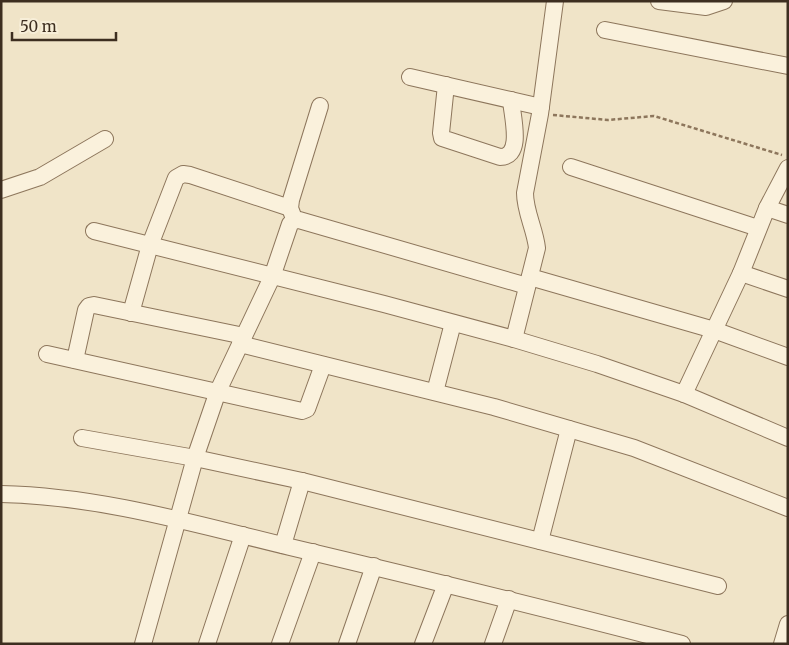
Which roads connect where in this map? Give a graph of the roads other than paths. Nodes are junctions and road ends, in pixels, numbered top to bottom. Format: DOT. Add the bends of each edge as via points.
graph roads {
  1 [pos="555,1"];
  2 [pos="659,1"];
  3 [pos="724,1"];
  4 [pos="605,30"];
  5 [pos="788,66"];
  6 [pos="410,77"];
  7 [pos="446,85"];
  8 [pos="511,100"];
  9 [pos="320,106"];
  10 [pos="540,110"];
  11 [pos="105,139"];
  12 [pos="571,167"];
  13 [pos="788,168"];
  14 [pos="1,190"];
  15 [pos="767,208"];
  16 [pos="292,214"];
  17 [pos="788,216"];
  18 [pos="758,228"];
  19 [pos="94,231"];
  20 [pos="150,245"];
  21 [pos="741,273"];
  22 [pos="272,277"];
  23 [pos="528,282"];
  24 [pos="788,289"];
  25 [pos="132,313"];
  26 [pos="453,323"];
  27 [pos="714,330"];
  28 [pos="514,339"];
  29 [pos="242,340"];
  30 [pos="47,354"];
  31 [pos="788,357"];
  32 [pos="75,360"];
  33 [pos="323,365"];
  34 [pos="218,391"];
  35 [pos="435,392"];
  36 [pos="684,394"];
  37 [pos="569,429"];
  38 [pos="82,438"];
  39 [pos="788,438"];
  40 [pos="195,458"];
  41 [pos="302,481"];
  42 [pos="1,494"];
  43 [pos="788,508"];
  44 [pos="179,520"];
  45 [pos="243,535"];
  46 [pos="540,541"];
  47 [pos="283,545"];
  48 [pos="313,552"];
  49 [pos="374,566"];
  50 [pos="446,584"];
  51 [pos="718,586"];
  52 [pos="509,599"];
  53 [pos="788,624"];
  54 [pos="143,644"];
  55 [pos="207,644"];
  56 [pos="280,644"];
  57 [pos="347,644"];
  58 [pos="423,644"];
  59 [pos="493,644"];
  60 [pos="682,644"];
  61 [pos="782,644"];
  1 -- 10 [label="street"];
  2 -- 3 [label="street" via="706,7"];
  4 -- 5 [label="street"];
  6 -- 7 [label="street"];
  7 -- 8 [label="street"];
  7 -- 8 [label="street" via="442,138 500,157 512,152 515,145"];
  8 -- 10 [label="street"];
  9 -- 16 [label="street" via="290,200"];
  10 -- 23 [label="street" via="525,194 537,248"];
  11 -- 14 [label="street" via="40,176"];
  12 -- 18 [label="street"];
  13 -- 15 [label="street"];
  15 -- 17 [label="street"];
  15 -- 18 [label="street"];
  16 -- 20 [label="street" via="183,174 176,178"];
  16 -- 22 [label="street"];
  16 -- 23 [label="street" via="299,220"];
  18 -- 21 [label="street"];
  19 -- 20 [label="street"];
  20 -- 22 [label="street"];
  20 -- 25 [label="street"];
  21 -- 24 [label="street"];
  21 -- 27 [label="street"];
  22 -- 26 [label="street"];
  22 -- 29 [label="street"];
  23 -- 27 [label="street"];
  23 -- 28 [label="street"];
  25 -- 29 [label="street"];
  25 -- 32 [label="street" via="89,306"];
  26 -- 28 [label="street"];
  26 -- 35 [label="street"];
  27 -- 31 [label="street"];
  27 -- 36 [label="street"];
  28 -- 36 [label="street"];
  29 -- 33 [label="street"];
  29 -- 34 [label="street"];
  30 -- 32 [label="street"];
  32 -- 34 [label="street"];
  33 -- 34 [label="street" via="307,409 302,411"];
  33 -- 35 [label="street"];
  34 -- 40 [label="street"];
  35 -- 37 [label="street"];
  36 -- 39 [label="street"];
  37 -- 43 [label="street" via="634,448"];
  37 -- 46 [label="street"];
  38 -- 40 [label="street"];
  40 -- 41 [label="street"];
  40 -- 44 [label="street"];
  41 -- 46 [label="street"];
  41 -- 47 [label="street"];
  42 -- 44 [label="street" via="85,501"];
  44 -- 45 [label="street"];
  44 -- 54 [label="street"];
  45 -- 47 [label="street"];
  45 -- 55 [label="street"];
  46 -- 51 [label="street"];
  47 -- 48 [label="street"];
  48 -- 49 [label="street"];
  48 -- 56 [label="street"];
  49 -- 50 [label="street"];
  49 -- 57 [label="street"];
  50 -- 52 [label="street"];
  50 -- 58 [label="street"];
  52 -- 59 [label="street"];
  52 -- 60 [label="street"];
  53 -- 61 [label="street"];
}
